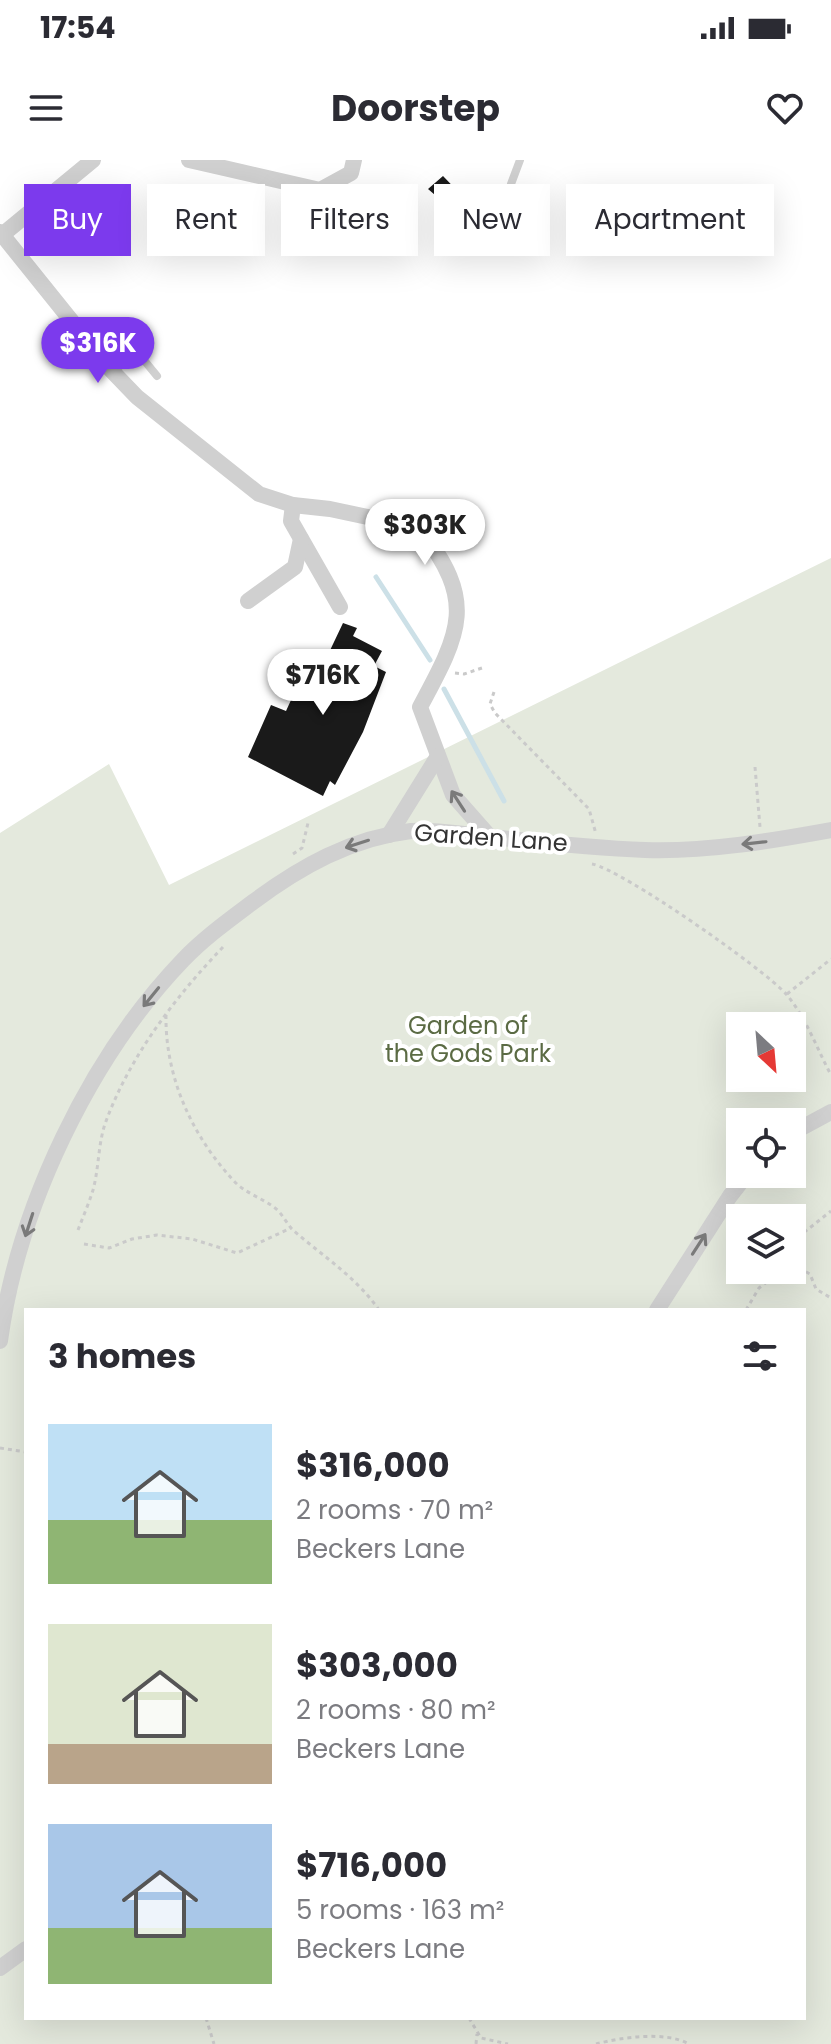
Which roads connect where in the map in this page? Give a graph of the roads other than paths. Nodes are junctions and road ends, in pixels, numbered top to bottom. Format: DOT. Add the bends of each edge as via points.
graph roads {
  1 [pos="93,160"];
  2 [pos="189,160"];
  3 [pos="354,160"];
  4 [pos="520,160"];
  5 [pos="511,184"];
  6 [pos="1,233"];
  7 [pos="121,332"];
  8 [pos="138,353"];
  9 [pos="112,371"];
  10 [pos="157,376"];
  11 [pos="293,505"];
  12 [pos="301,539"];
  13 [pos="248,601"];
  14 [pos="340,607"];
  15 [pos="438,756"];
  16 [pos="831,830"];
  17 [pos="389,835"];
  18 [pos="490,837"];
  19 [pos="831,1112"];
  20 [pos="806,1125"];
  21 [pos="736,1188"];
  22 [pos="658,1308"];
  23 [pos="0,1341"];
  24 [pos="24,1950"];
  25 [pos="0,1968"];
  1 -- 6 [label="street"];
  2 -- 3 [label="street" via="320,190 351,173"];
  4 -- 5 [label="lane"];
  6 -- 9 [label="street"];
  7 -- 8 [label="lane"];
  8 -- 9 [label="lane"];
  8 -- 10 [label="lane"];
  9 -- 11 [label="street" via="184,437 259,494"];
  11 -- 12 [label="street" via="291,521"];
  11 -- 15 [label="street" via="419,528 449,569 458,619 441,670 420,707"];
  12 -- 13 [label="street" via="295,567"];
  12 -- 14 [label="street"];
  15 -- 17 [label="street"];
  18 -- 15 [label="street, one-way" via="461,808"];
  16 -- 18 [label="street, Garden Lane, one-way" via="760,842 644,850"];
  17 -- 18 [label="street, Garden Lane" via="435,831"];
  17 -- 23 [label="street, Garden Lane, one-way" via="322,857 274,886 205,939 149,998 85,1095 57,1155 15,1268"];
  19 -- 20 [label="street"];
  22 -- 21 [label="street, one-way"];
  24 -- 25 [label="street"];
}
